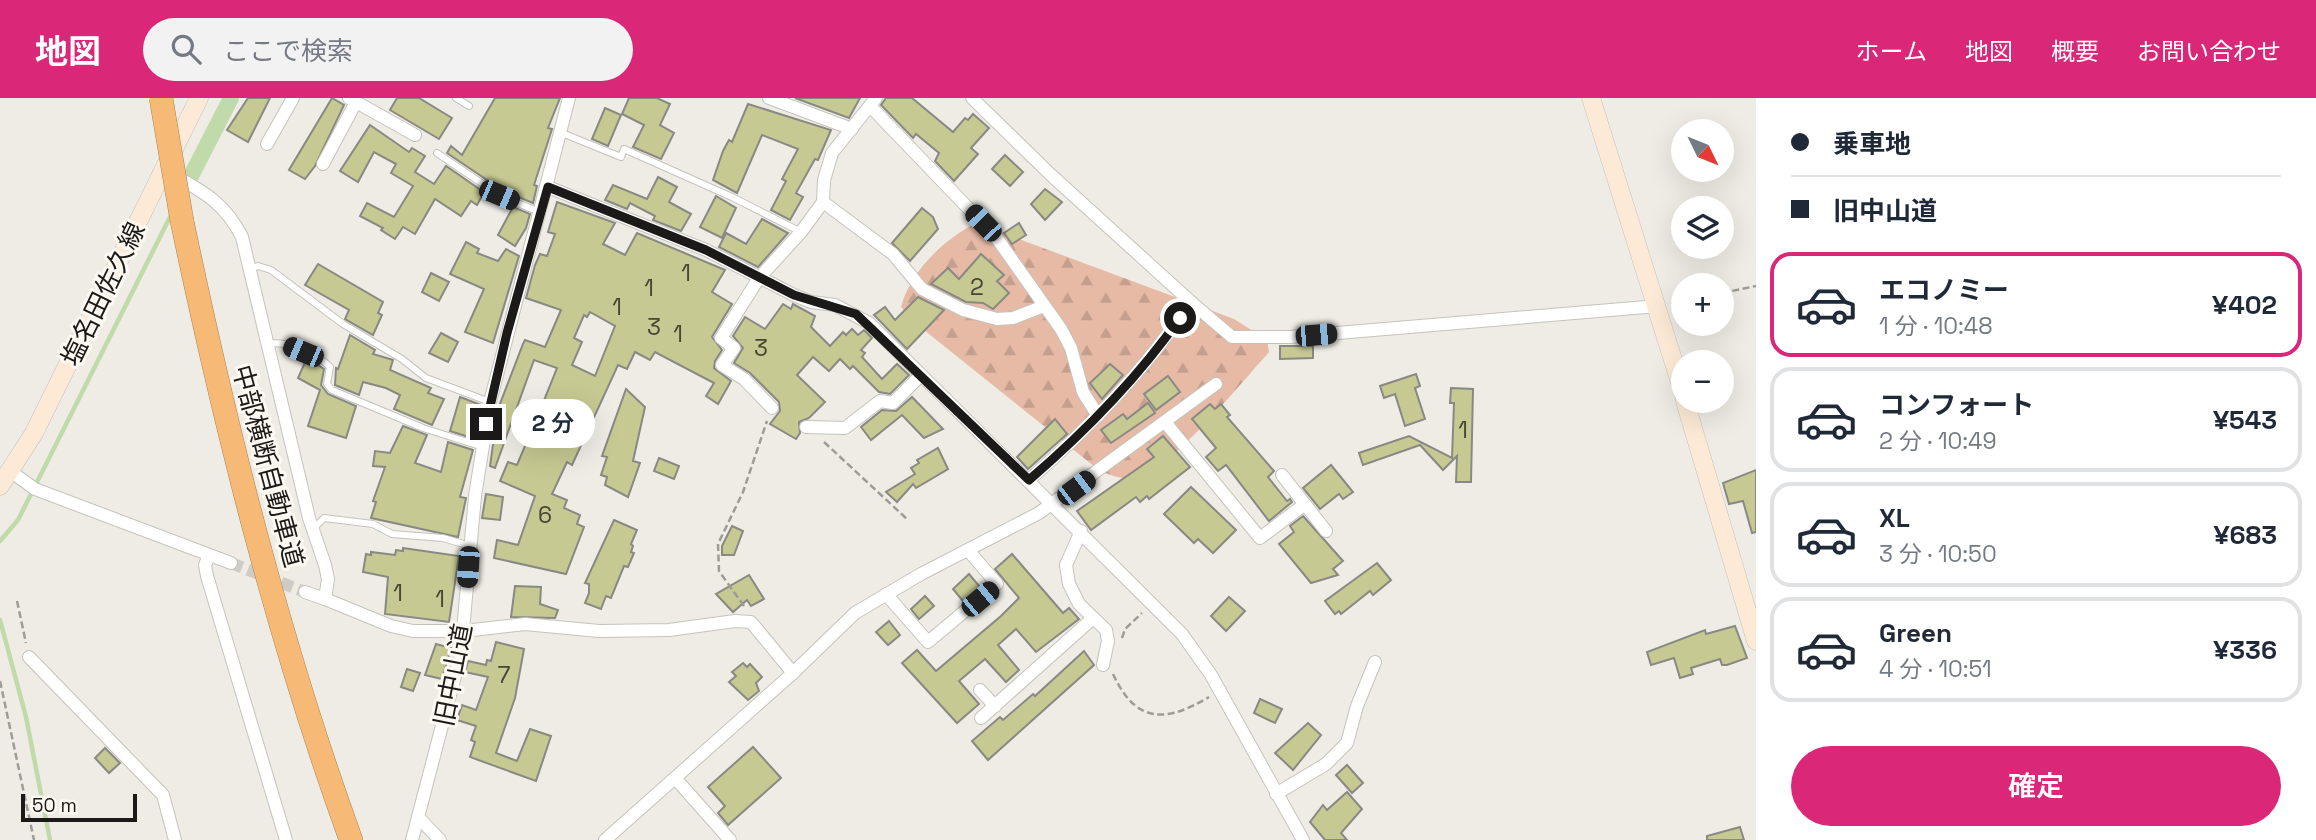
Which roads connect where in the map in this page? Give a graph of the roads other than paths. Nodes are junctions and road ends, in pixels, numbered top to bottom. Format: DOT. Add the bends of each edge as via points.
graph roads {
  1 [pos="161,98"];
  2 [pos="199,98"];
  3 [pos="293,98"];
  4 [pos="456,98"];
  5 [pos="569,98"];
  6 [pos="769,98"];
  7 [pos="972,98"];
  8 [pos="1591,98"];
  9 [pos="353,100"];
  10 [pos="873,102"];
  11 [pos="470,106"];
  12 [pos="852,129"];
  13 [pos="562,133"];
  14 [pos="415,135"];
  15 [pos="267,144"];
  16 [pos="437,153"];
  17 [pos="323,164"];
  18 [pos="165,171"];
  19 [pos="548,187"];
  20 [pos="822,202"];
  21 [pos="541,213"];
  22 [pos="801,232"];
  23 [pos="250,269"];
  24 [pos="759,278"];
  25 [pos="1191,302"];
  26 [pos="1044,306"];
  27 [pos="1658,306"];
  28 [pos="270,344"];
  29 [pos="1671,350"];
  30 [pos="920,376"];
  31 [pos="1216,384"];
  32 [pos="490,402"];
  33 [pos="772,408"];
  34 [pos="1689,413"];
  35 [pos="1098,416"];
  36 [pos="1165,422"];
  37 [pos="806,427"];
  38 [pos="482,447"];
  39 [pos="1282,475"];
  40 [pos="5,479"];
  41 [pos="1029,480"];
  42 [pos="1054,504"];
  43 [pos="1305,504"];
  44 [pos="313,530"];
  45 [pos="1081,531"];
  46 [pos="1326,531"];
  47 [pos="470,546"];
  48 [pos="968,550"];
  49 [pos="209,555"];
  50 [pos="232,563"];
  51 [pos="305,592"];
  52 [pos="886,594"];
  53 [pos="324,599"];
  54 [pos="1092,619"];
  55 [pos="464,631"];
  56 [pos="1756,641"];
  57 [pos="29,657"];
  58 [pos="1375,662"];
  59 [pos="1108,669"];
  60 [pos="793,673"];
  61 [pos="980,690"];
  62 [pos="995,706"];
  63 [pos="981,718"];
  64 [pos="676,778"];
  65 [pos="1276,794"];
  66 [pos="418,817"];
  67 [pos="175,840"];
  68 [pos="286,840"];
  69 [pos="351,840"];
  70 [pos="412,840"];
  71 [pos="440,840"];
  72 [pos="605,840"];
  73 [pos="730,840"];
  74 [pos="1303,840"];
  1 -- 69 [label="highway, 中部横断自動車道, bridge" via="182,221 240,479 323,762"];
  2 -- 18 [label="street, 塩名田佐久線"];
  3 -- 15 [label="street"];
  4 -- 11 [label="lane"];
  5 -- 13 [label="street, 旧中山道"];
  6 -- 12 [label="street"];
  7 -- 25 [label="street"];
  8 -- 27 [label="street"];
  9 -- 14 [label="street"];
  9 -- 17 [label="street"];
  10 -- 12 [label="street"];
  10 -- 26 [label="street" via="996,237"];
  12 -- 20 [label="street" via="832,153"];
  13 -- 19 [label="street, 旧中山道"];
  13 -- 22 [label="lane" via="621,156 624,149"];
  16 -- 21 [label="lane" via="499,195"];
  18 -- 23 [label="street" via="220,202 242,237"];
  18 -- 40 [label="street, 塩名田佐久線" via="34,433"];
  19 -- 21 [label="street, 旧中山道"];
  19 -- 24 [label="street" via="706,250"];
  20 -- 22 [label="street"];
  20 -- 26 [label="street" via="893,254 922,289 962,310 997,319"];
  21 -- 32 [label="street, 旧中山道"];
  22 -- 24 [label="street"];
  23 -- 28 [label="street"];
  23 -- 32 [label="lane" via="271,270 426,378"];
  24 -- 30 [label="street" via="811,302 856,314"];
  24 -- 33 [label="street" via="721,338 734,348 722,365 744,379"];
  25 -- 27 [label="street" via="1231,337"];
  25 -- 35 [label="street"];
  26 -- 35 [label="street" via="1071,348 1083,392"];
  27 -- 29 [label="street"];
  28 -- 38 [label="lane" via="282,343 324,361 330,367 327,384 332,390"];
  28 -- 44 [label="street"];
  30 -- 37 [label="street" via="893,403 880,401 845,428"];
  30 -- 41 [label="street"];
  31 -- 36 [label="street"];
  32 -- 38 [label="street, 旧中山道"];
  34 -- 56 [label="street"];
  35 -- 41 [label="street"];
  36 -- 42 [label="street"];
  36 -- 43 [label="street" via="1260,538"];
  38 -- 47 [label="street, 旧中山道"];
  39 -- 43 [label="street"];
  40 -- 49 [label="street"];
  41 -- 42 [label="street"];
  42 -- 45 [label="street"];
  42 -- 48 [label="street"];
  43 -- 46 [label="street"];
  44 -- 47 [label="lane" via="324,518"];
  44 -- 53 [label="street" via="328,579"];
  45 -- 54 [label="street" via="1066,565 1069,584"];
  45 -- 65 [label="street" via="1199,656"];
  47 -- 55 [label="street, 旧中山道"];
  48 -- 52 [label="street"];
  48 -- 52 [label="street" via="997,584 929,642"];
  49 -- 50 [label="street"];
  49 -- 68 [label="street" via="207,576"];
  51 -- 53 [label="street"];
  52 -- 60 [label="street" via="855,613"];
  53 -- 55 [label="street" via="412,631"];
  54 -- 59 [label="street" via="1106,630"];
  54 -- 62 [label="street"];
  55 -- 60 [label="street" via="501,625 669,630 751,622"];
  55 -- 66 [label="street, 旧中山道"];
  57 -- 67 [label="street" via="163,794"];
  58 -- 65 [label="street" via="1347,743 1326,764"];
  60 -- 64 [label="street"];
  61 -- 62 [label="street"];
  62 -- 63 [label="street"];
  64 -- 72 [label="street"];
  64 -- 73 [label="street"];
  65 -- 74 [label="street"];
  66 -- 70 [label="street, 旧中山道"];
  66 -- 71 [label="street"];
}
